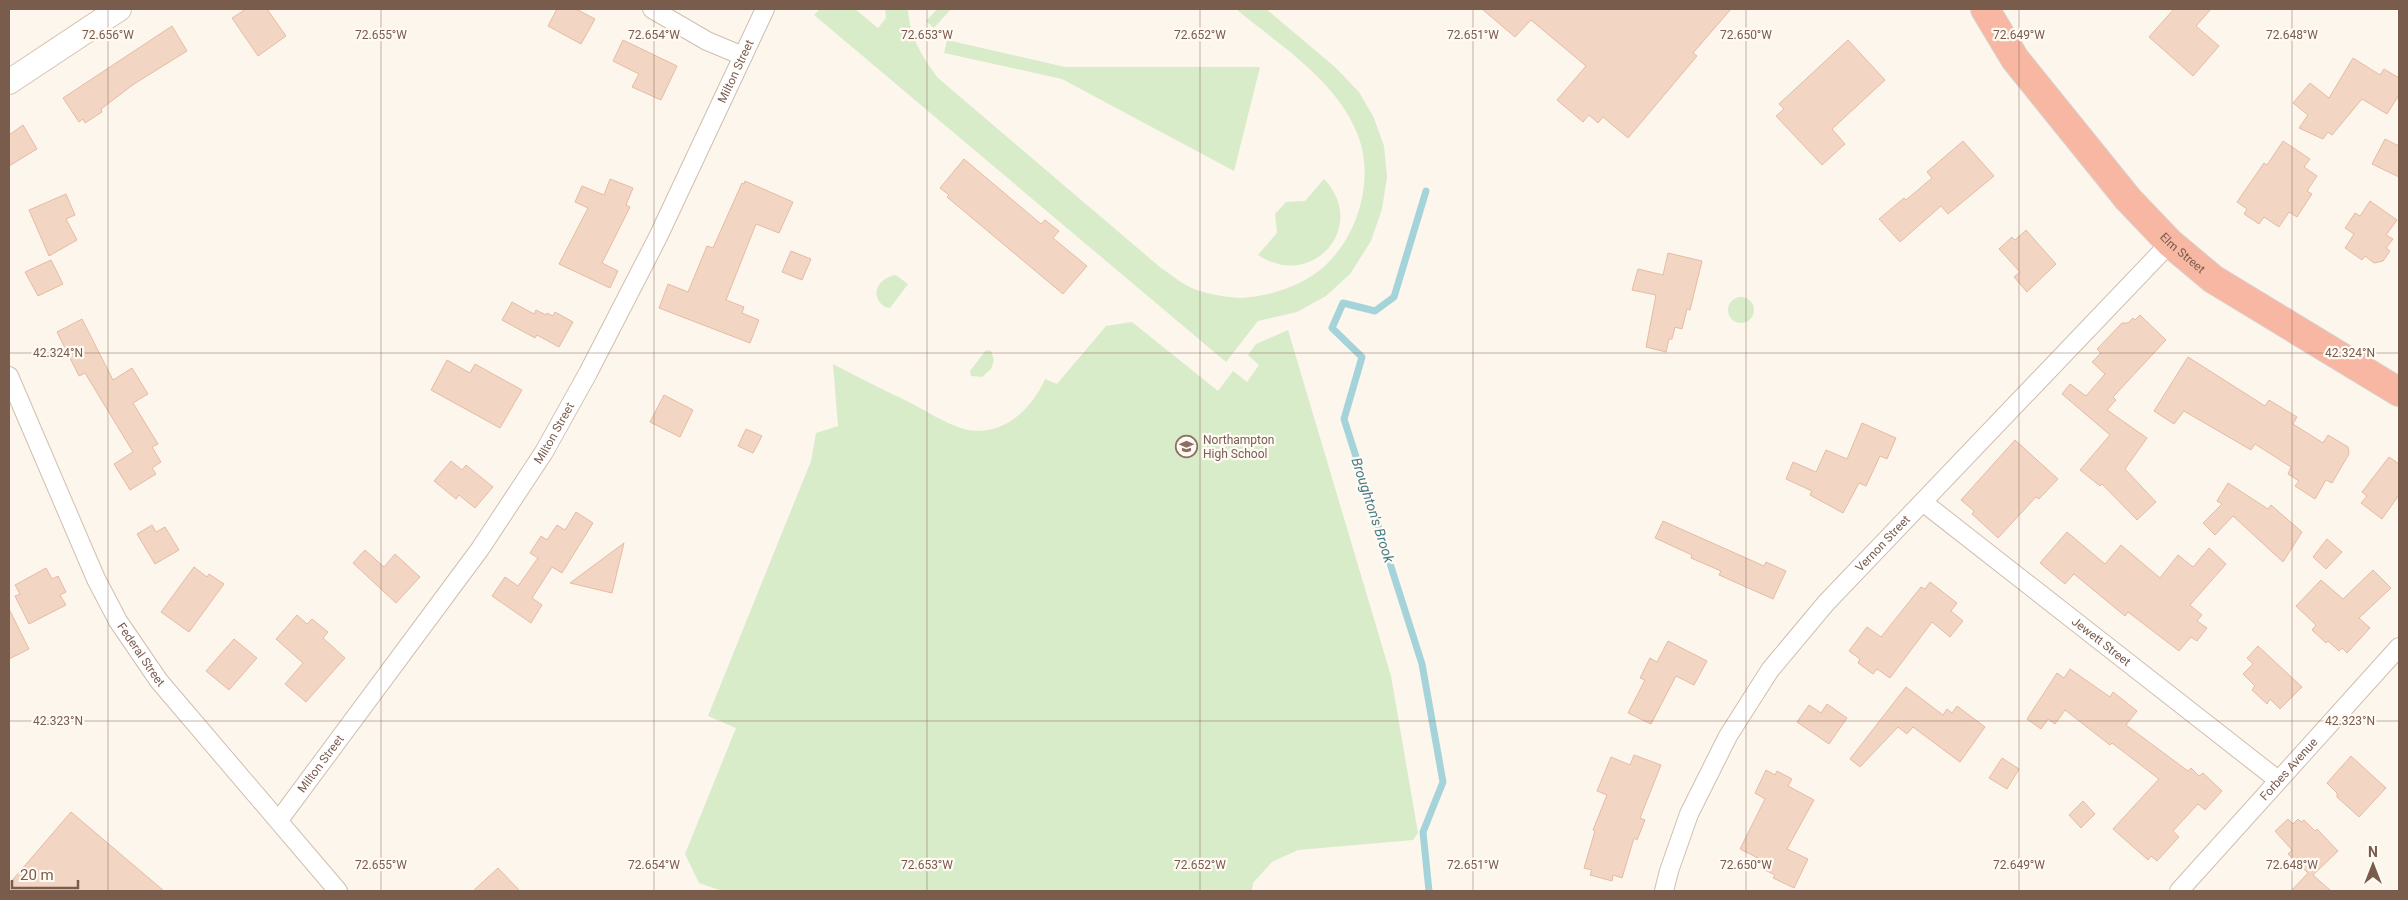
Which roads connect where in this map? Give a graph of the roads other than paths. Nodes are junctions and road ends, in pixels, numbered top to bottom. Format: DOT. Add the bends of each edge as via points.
graph roads {
  1 [pos="119,9"];
  2 [pos="652,9"];
  3 [pos="765,9"];
  4 [pos="1985,9"];
  5 [pos="1998,9"];
  6 [pos="743,56"];
  7 [pos="2014,59"];
  8 [pos="9,82"];
  9 [pos="2170,243"];
  10 [pos="9,376"];
  11 [pos="2399,392"];
  12 [pos="1924,503"];
  13 [pos="2399,647"];
  14 [pos="2278,780"];
  15 [pos="279,820"];
  16 [pos="338,891"];
  17 [pos="1664,891"];
  18 [pos="2179,891"];
  1 -- 8 [label="street"];
  2 -- 6 [label="street" via="707,41"];
  3 -- 6 [label="street, Milton Street"];
  4 -- 7 [label="highway, Elm Street"];
  5 -- 7 [label="highway, Elm Street"];
  6 -- 15 [label="street, Milton Street" via="658,237 544,452 480,549"];
  7 -- 9 [label="highway, Elm Street" via="2128,199"];
  9 -- 11 [label="highway, Elm Street" via="2221,284"];
  9 -- 12 [label="street, Vernon Street"];
  10 -- 15 [label="street, Federal Street" via="96,579 118,622 159,681"];
  12 -- 14 [label="street, Jewett Street"];
  12 -- 17 [label="street, Vernon Street" via="1826,603 1770,670 1728,736 1689,814"];
  13 -- 14 [label="street, Forbes Avenue"];
  14 -- 18 [label="street, Forbes Avenue"];
  15 -- 16 [label="street, Federal Street"];
}
